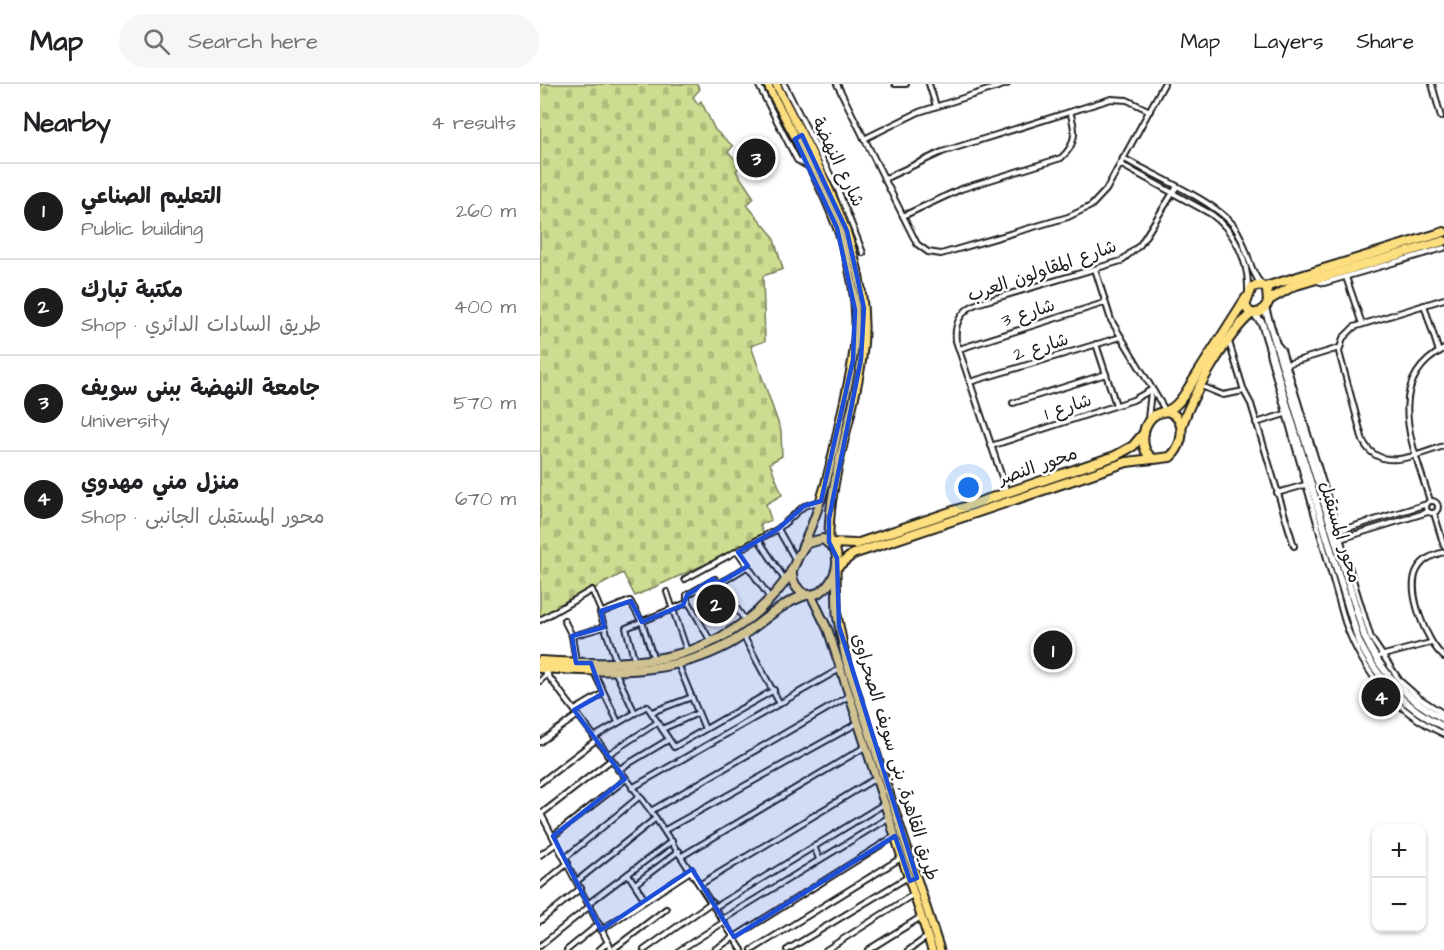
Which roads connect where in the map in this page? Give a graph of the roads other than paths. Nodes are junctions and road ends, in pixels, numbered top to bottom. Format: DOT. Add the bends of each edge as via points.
graph roads {
  1 [pos="758,84"];
  2 [pos="767,84"];
  3 [pos="776,84"];
  4 [pos="784,84"];
  5 [pos="837,84"];
  6 [pos="895,84"];
  7 [pos="906,84"];
  8 [pos="929,84"];
  9 [pos="1007,84"];
  10 [pos="1164,84"];
  11 [pos="1432,84"];
  12 [pos="936,106"];
  13 [pos="1150,111"];
  14 [pos="1071,112"];
  15 [pos="1441,117"];
  16 [pos="798,137"];
  17 [pos="864,139"];
  18 [pos="1124,159"];
  19 [pos="1120,164"];
  20 [pos="809,167"];
  21 [pos="884,179"];
  22 [pos="1176,188"];
  23 [pos="1172,193"];
  24 [pos="844,213"];
  25 [pos="903,216"];
  26 [pos="1444,232"];
  27 [pos="1444,241"];
  28 [pos="1444,248"];
  29 [pos="863,253"];
  30 [pos="1095,269"];
  31 [pos="1346,277"];
  32 [pos="1313,280"];
  33 [pos="1280,282"];
  34 [pos="1264,286"];
  35 [pos="1282,291"];
  36 [pos="1247,295"];
  37 [pos="1444,299"];
  38 [pos="1269,300"];
  39 [pos="1104,303"];
  40 [pos="1424,305"];
  41 [pos="1265,308"];
  42 [pos="1253,315"];
  43 [pos="1362,324"];
  44 [pos="1120,337"];
  45 [pos="1229,341"];
  46 [pos="1096,344"];
  47 [pos="1272,344"];
  48 [pos="1339,348"];
  49 [pos="959,350"];
  50 [pos="1442,351"];
  51 [pos="1287,364"];
  52 [pos="1106,374"];
  53 [pos="970,382"];
  54 [pos="1202,386"];
  55 [pos="1150,390"];
  56 [pos="1244,391"];
  57 [pos="1013,403"];
  58 [pos="1116,405"];
  59 [pos="1285,409"];
  60 [pos="1166,411"];
  61 [pos="1148,423"];
  62 [pos="1256,423"];
  63 [pos="1182,427"];
  64 [pos="1144,433"];
  65 [pos="991,446"];
  66 [pos="1444,446"];
  67 [pos="1416,455"];
  68 [pos="1152,459"];
  69 [pos="1305,485"];
  70 [pos="1007,493"];
  71 [pos="1277,493"];
  72 [pos="1444,499"];
  73 [pos="821,501"];
  74 [pos="1431,502"];
  75 [pos="1444,507"];
  76 [pos="1433,511"];
  77 [pos="778,529"];
  78 [pos="1331,533"];
  79 [pos="759,540"];
  80 [pos="830,543"];
  81 [pos="1331,544"];
  82 [pos="1294,546"];
  83 [pos="1444,546"];
  84 [pos="800,551"];
  85 [pos="738,552"];
  86 [pos="1444,552"];
  87 [pos="795,560"];
  88 [pos="748,566"];
  89 [pos="792,569"];
  90 [pos="836,569"];
  91 [pos="685,579"];
  92 [pos="785,580"];
  93 [pos="718,584"];
  94 [pos="667,592"];
  95 [pos="808,595"];
  96 [pos="771,598"];
  97 [pos="689,602"];
  98 [pos="762,607"];
  99 [pos="673,609"];
  100 [pos="601,611"];
  101 [pos="770,614"];
  102 [pos="540,620"];
  103 [pos="564,620"];
  104 [pos="746,621"];
  105 [pos="642,622"];
  106 [pos="604,627"];
  107 [pos="839,627"];
  108 [pos="828,630"];
  109 [pos="743,635"];
  110 [pos="572,636"];
  111 [pos="711,643"];
  112 [pos="1430,643"];
  113 [pos="688,652"];
  114 [pos="1380,656"];
  115 [pos="1444,657"];
  116 [pos="654,660"];
  117 [pos="576,663"];
  118 [pos="635,663"];
  119 [pos="678,664"];
  120 [pos="543,668"];
  121 [pos="616,668"];
  122 [pos="840,669"];
  123 [pos="594,671"];
  124 [pos="540,681"];
  125 [pos="774,690"];
  126 [pos="602,694"];
  127 [pos="849,696"];
  128 [pos="692,697"];
  129 [pos="780,705"];
  130 [pos="574,710"];
  131 [pos="652,711"];
  132 [pos="635,712"];
  133 [pos="698,713"];
  134 [pos="1444,714"];
  135 [pos="578,715"];
  136 [pos="1444,719"];
  137 [pos="618,722"];
  138 [pos="658,722"];
  139 [pos="858,723"];
  140 [pos="1444,727"];
  141 [pos="662,729"];
  142 [pos="705,729"];
  143 [pos="1444,734"];
  144 [pos="595,739"];
  145 [pos="668,740"];
  146 [pos="540,742"];
  147 [pos="866,747"];
  148 [pos="607,755"];
  149 [pos="611,760"];
  150 [pos="618,770"];
  151 [pos="876,778"];
  152 [pos="626,779"];
  153 [pos="540,783"];
  154 [pos="632,788"];
  155 [pos="639,797"];
  156 [pos="884,804"];
  157 [pos="651,811"];
  158 [pos="540,813"];
  159 [pos="889,817"];
  160 [pos="656,818"];
  161 [pos="544,820"];
  162 [pos="540,824"];
  163 [pos="664,830"];
  164 [pos="553,836"];
  165 [pos="895,836"];
  166 [pos="672,841"];
  167 [pos="557,843"];
  168 [pos="814,846"];
  169 [pos="679,851"];
  170 [pos="540,855"];
  171 [pos="682,856"];
  172 [pos="902,857"];
  173 [pos="819,859"];
  174 [pos="567,861"];
  175 [pos="692,870"];
  176 [pos="628,874"];
  177 [pos="912,878"];
  178 [pos="577,881"];
  179 [pos="635,884"];
  180 [pos="701,884"];
  181 [pos="540,886"];
  182 [pos="581,888"];
  183 [pos="914,894"];
  184 [pos="645,900"];
  185 [pos="712,902"];
  186 [pos="590,905"];
  187 [pos="715,907"];
  188 [pos="666,909"];
  189 [pos="921,917"];
  190 [pos="540,921"];
  191 [pos="724,921"];
  192 [pos="599,924"];
  193 [pos="601,930"];
  194 [pos="928,937"];
  195 [pos="734,938"];
  196 [pos="608,942"];
  197 [pos="540,946"];
  198 [pos="567,950"];
  199 [pos="598,950"];
  200 [pos="612,950"];
  201 [pos="644,950"];
  202 [pos="680,950"];
  203 [pos="714,950"];
  204 [pos="742,950"];
  205 [pos="752,950"];
  206 [pos="787,950"];
  207 [pos="826,950"];
  208 [pos="868,950"];
  209 [pos="909,950"];
  210 [pos="932,950"];
  211 [pos="940,950"];
  1 -- 20 [label="street" via="797,160"];
  2 -- 16 [label="main road"];
  3 -- 16 [label="main road"];
  4 -- 24 [label="street, شارع النهضة"];
  5 -- 17 [label="street"];
  6 -- 7 [label="street"];
  8 -- 12 [label="street"];
  9 -- 12 [label="street"];
  10 -- 13 [label="street"];
  11 -- 15 [label="street"];
  12 -- 17 [label="street"];
  13 -- 14 [label="street" via="1120,98"];
  13 -- 18 [label="street"];
  14 -- 21 [label="street" via="942,152"];
  14 -- 25 [label="street" via="1075,137 1061,158 961,189"];
  16 -- 20 [label="main road"];
  16 -- 24 [label="main road"];
  17 -- 21 [label="street"];
  18 -- 19 [label="street"];
  18 -- 22 [label="street"];
  19 -- 23 [label="street"];
  19 -- 25 [label="street" via="1101,196 1079,213 946,254 920,247"];
  20 -- 73 [label="main road" via="842,241 856,316 853,360"];
  21 -- 25 [label="street"];
  22 -- 23 [label="street, شارع المقاولون العرب"];
  22 -- 34 [label="street" via="1220,212 1233,224 1254,273"];
  23 -- 30 [label="street, شارع المقاولون العرب" via="1136,249 1121,261"];
  23 -- 36 [label="street" via="1211,214 1227,228 1246,269"];
  24 -- 29 [label="street, شارع النهضة"];
  24 -- 80 [label="main road" via="859,271 864,327 842,464 830,507"];
  26 -- 33 [label="highway"];
  27 -- 32 [label="highway"];
  28 -- 31 [label="street"];
  30 -- 39 [label="street"];
  30 -- 49 [label="street, شارع المقاولون العرب" via="969,308 960,316 956,328"];
  31 -- 32 [label="street" via="1323,284"];
  31 -- 43 [label="street"];
  32 -- 35 [label="highway"];
  33 -- 34 [label="highway"];
  33 -- 35 [label="highway"];
  34 -- 36 [label="highway" via="1254,286"];
  34 -- 38 [label="highway"];
  35 -- 38 [label="highway"];
  36 -- 42 [label="highway" via="1246,308"];
  36 -- 60 [label="highway" via="1188,391"];
  37 -- 40 [label="street"];
  38 -- 41 [label="highway"];
  39 -- 44 [label="street"];
  39 -- 49 [label="street, شارع 3"];
  40 -- 43 [label="street"];
  40 -- 50 [label="street"];
  41 -- 42 [label="highway"];
  41 -- 47 [label="street, محور المستقبل"];
  42 -- 45 [label="highway"];
  42 -- 47 [label="street, محور المستقبل" via="1262,323"];
  43 -- 48 [label="street" via="1348,332"];
  44 -- 46 [label="street, شارع 2"];
  44 -- 55 [label="street"];
  45 -- 54 [label="highway"];
  45 -- 56 [label="street"];
  46 -- 52 [label="street"];
  46 -- 53 [label="street, شارع 2"];
  47 -- 51 [label="street" via="1282,348"];
  47 -- 59 [label="street, محور المستقبل"];
  47 -- 78 [label="street, محور المستقبل"];
  48 -- 51 [label="street"];
  48 -- 67 [label="street" via="1366,446 1385,460"];
  49 -- 53 [label="street, شارع المقاولون العرب"];
  50 -- 67 [label="street" via="1416,375 1407,399 1407,424"];
  51 -- 78 [label="street"];
  52 -- 57 [label="street"];
  52 -- 58 [label="street"];
  53 -- 65 [label="street, شارع المقاولون العرب"];
  54 -- 56 [label="street" via="1222,395"];
  54 -- 63 [label="highway"];
  55 -- 58 [label="street, شارع 1"];
  55 -- 60 [label="street"];
  55 -- 61 [label="street"];
  56 -- 62 [label="street"];
  58 -- 65 [label="street, شارع 1"];
  59 -- 62 [label="street"];
  59 -- 69 [label="street"];
  59 -- 78 [label="street, محور المستقبل"];
  60 -- 61 [label="highway" via="1154,415"];
  60 -- 63 [label="highway" via="1176,416"];
  61 -- 64 [label="highway"];
  62 -- 71 [label="street"];
  63 -- 68 [label="highway" via="1175,453 1163,460"];
  64 -- 68 [label="highway" via="1144,447"];
  64 -- 70 [label="highway, محور النصر" via="1133,446 1115,456"];
  65 -- 70 [label="street, شارع المقاولون العرب"];
  66 -- 67 [label="street"];
  67 -- 74 [label="street"];
  68 -- 90 [label="highway, محور النصر" via="1127,462 853,554"];
  69 -- 71 [label="street"];
  69 -- 81 [label="street"];
  70 -- 80 [label="highway, محور النصر" via="856,544"];
  71 -- 82 [label="street"];
  72 -- 74 [label="street"];
  73 -- 77 [label="street" via="804,506"];
  73 -- 84 [label="main road"];
  74 -- 76 [label="street"];
  74 -- 76 [label="street"];
  74 -- 78 [label="street"];
  75 -- 76 [label="street"];
  76 -- 81 [label="street"];
  76 -- 83 [label="street"];
  77 -- 79 [label="street"];
  77 -- 87 [label="street"];
  78 -- 81 [label="street, محور المستقبل"];
  78 -- 81 [label="street"];
  79 -- 85 [label="street"];
  79 -- 92 [label="street"];
  80 -- 84 [label="highway" via="813,540"];
  80 -- 90 [label="highway" via="837,553"];
  81 -- 114 [label="street"];
  81 -- 136 [label="street, محور المستقبل" via="1358,621 1377,660 1407,694"];
  81 -- 140 [label="street, محور المستقبل" via="1355,632 1370,662 1398,697"];
  81 -- 143 [label="street" via="1348,629 1364,664 1397,704"];
  84 -- 87 [label="highway"];
  85 -- 88 [label="street"];
  85 -- 91 [label="street"];
  86 -- 112 [label="street" via="1423,561 1413,581"];
  87 -- 89 [label="highway"];
  88 -- 93 [label="street"];
  88 -- 96 [label="street"];
  89 -- 92 [label="highway"];
  89 -- 95 [label="highway" via="794,582"];
  90 -- 95 [label="highway" via="830,583"];
  90 -- 107 [label="main road, طريق القاهرة, بنى سويف الصحراوى"];
  92 -- 96 [label="highway"];
  93 -- 97 [label="street" via="714,579 687,595"];
  93 -- 104 [label="street"];
  94 -- 99 [label="street"];
  95 -- 101 [label="highway"];
  95 -- 108 [label="main road, طريق القاهرة, بنى سويف الصحراوى"];
  96 -- 98 [label="highway"];
  97 -- 99 [label="street"];
  97 -- 111 [label="street"];
  98 -- 101 [label="highway" via="768,607"];
  98 -- 104 [label="highway"];
  99 -- 105 [label="street"];
  99 -- 113 [label="street"];
  100 -- 102 [label="street" via="592,590"];
  100 -- 105 [label="street" via="631,601"];
  100 -- 106 [label="street"];
  101 -- 109 [label="highway"];
  103 -- 110 [label="street"];
  104 -- 111 [label="highway"];
  105 -- 116 [label="street"];
  105 -- 118 [label="street" via="626,629"];
  106 -- 110 [label="street"];
  106 -- 121 [label="street"];
  107 -- 108 [label="main road"];
  107 -- 177 [label="main road, طريق القاهرة, بنى سويف الصحراوى"];
  108 -- 122 [label="main road, طريق القاهرة, بنى سويف الصحراوى"];
  109 -- 119 [label="highway"];
  109 -- 125 [label="street"];
  110 -- 117 [label="street"];
  111 -- 113 [label="highway"];
  112 -- 114 [label="street"];
  112 -- 115 [label="street"];
  113 -- 116 [label="highway"];
  114 -- 134 [label="street" via="1406,687"];
  116 -- 118 [label="highway"];
  117 -- 120 [label="highway"];
  117 -- 121 [label="highway"];
  118 -- 121 [label="highway"];
  119 -- 121 [label="highway" via="647,670"];
  119 -- 128 [label="street"];
  120 -- 123 [label="highway"];
  120 -- 124 [label="street"];
  120 -- 130 [label="street"];
  121 -- 123 [label="highway"];
  121 -- 132 [label="street"];
  122 -- 127 [label="main road, طريق القاهرة, بنى سويف الصحراوى"];
  122 -- 129 [label="street"];
  123 -- 126 [label="street"];
  125 -- 129 [label="street"];
  125 -- 142 [label="street"];
  126 -- 130 [label="street"];
  126 -- 137 [label="street"];
  127 -- 139 [label="main road, طريق القاهرة, بنى سويف الصحراوى"];
  127 -- 157 [label="street"];
  128 -- 131 [label="street"];
  128 -- 133 [label="street"];
  129 -- 154 [label="street"];
  130 -- 135 [label="street"];
  131 -- 132 [label="street" via="647,706"];
  131 -- 138 [label="street"];
  132 -- 137 [label="street"];
  133 -- 141 [label="street"];
  133 -- 142 [label="street"];
  135 -- 144 [label="street"];
  135 -- 146 [label="street"];
  137 -- 144 [label="street"];
  138 -- 141 [label="street"];
  138 -- 148 [label="street"];
  139 -- 147 [label="main road, طريق القاهرة, بنى سويف الصحراوى"];
  139 -- 163 [label="street"];
  141 -- 145 [label="street"];
  142 -- 145 [label="street" via="674,747"];
  144 -- 148 [label="street"];
  144 -- 153 [label="street"];
  145 -- 150 [label="street"];
  147 -- 151 [label="main road, طريق القاهرة, بنى سويف الصحراوى"];
  147 -- 171 [label="street"];
  148 -- 149 [label="street"];
  149 -- 150 [label="street"];
  149 -- 158 [label="street"];
  150 -- 152 [label="street"];
  151 -- 156 [label="main road, طريق القاهرة, بنى سويف الصحراوى"];
  151 -- 180 [label="street"];
  152 -- 154 [label="street"];
  152 -- 164 [label="street"];
  154 -- 155 [label="street"];
  155 -- 157 [label="street"];
  155 -- 174 [label="street"];
  156 -- 159 [label="main road, طريق القاهرة, بنى سويف الصحراوى"];
  156 -- 168 [label="street"];
  157 -- 160 [label="street"];
  158 -- 161 [label="street"];
  159 -- 165 [label="main road, طريق القاهرة, بنى سويف الصحراوى"];
  159 -- 173 [label="street"];
  160 -- 163 [label="street"];
  160 -- 178 [label="street"];
  161 -- 162 [label="street"];
  161 -- 164 [label="street"];
  163 -- 166 [label="street"];
  164 -- 167 [label="street"];
  165 -- 172 [label="main road, طريق القاهرة, بنى سويف الصحراوى"];
  165 -- 195 [label="street"];
  166 -- 169 [label="street"];
  166 -- 176 [label="street"];
  167 -- 170 [label="street"];
  167 -- 174 [label="street"];
  168 -- 173 [label="street"];
  168 -- 187 [label="street"];
  169 -- 171 [label="street"];
  169 -- 179 [label="street"];
  171 -- 175 [label="street"];
  172 -- 177 [label="main road, طريق القاهرة, بنى سويف الصحراوى"];
  172 -- 205 [label="street"];
  173 -- 191 [label="street"];
  174 -- 178 [label="street"];
  174 -- 181 [label="street"];
  175 -- 180 [label="street"];
  175 -- 184 [label="street"];
  176 -- 179 [label="street"];
  176 -- 186 [label="street"];
  177 -- 183 [label="main road, طريق القاهرة, بنى سويف الصحراوى"];
  177 -- 206 [label="street"];
  177 -- 211 [label="main road, طريق القاهرة, بنى سويف الصحراوى"];
  178 -- 182 [label="street"];
  179 -- 184 [label="street"];
  180 -- 185 [label="street"];
  182 -- 186 [label="street"];
  182 -- 190 [label="street"];
  183 -- 189 [label="main road, طريق القاهرة, بنى سويف الصحراوى"];
  183 -- 207 [label="street"];
  184 -- 193 [label="street"];
  185 -- 187 [label="street"];
  185 -- 201 [label="street"];
  186 -- 192 [label="street"];
  186 -- 197 [label="street"];
  187 -- 191 [label="street"];
  188 -- 200 [label="street"];
  189 -- 194 [label="main road, طريق القاهرة, بنى سويف الصحراوى"];
  189 -- 208 [label="street"];
  191 -- 195 [label="street"];
  191 -- 202 [label="street"];
  192 -- 193 [label="street"];
  192 -- 198 [label="street"];
  193 -- 196 [label="street"];
  194 -- 209 [label="street"];
  194 -- 210 [label="main road, طريق القاهرة, بنى سويف الصحراوى"];
  195 -- 203 [label="street"];
  195 -- 204 [label="street"];
  196 -- 199 [label="street"];
  196 -- 200 [label="street"];
}
